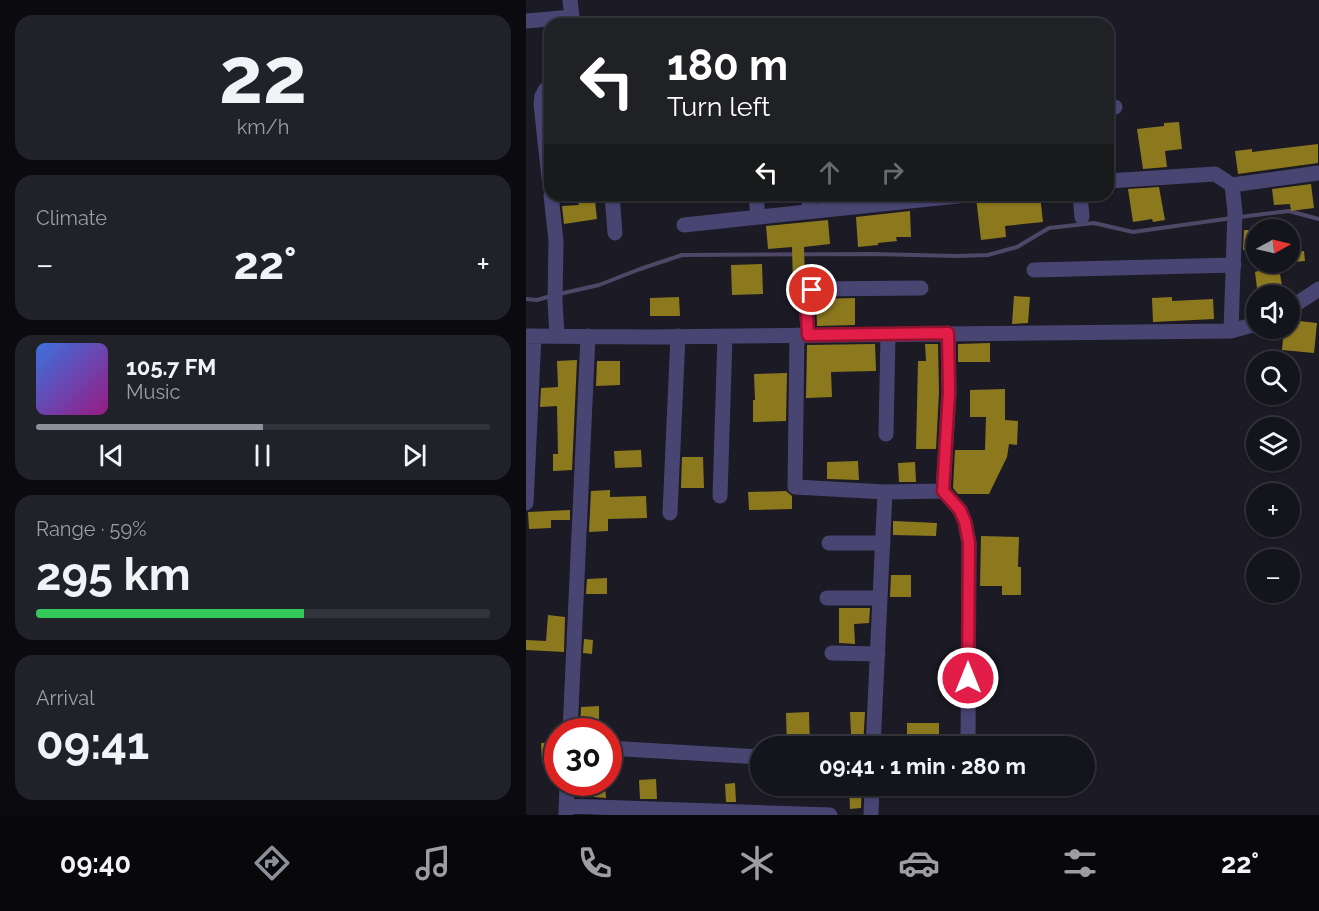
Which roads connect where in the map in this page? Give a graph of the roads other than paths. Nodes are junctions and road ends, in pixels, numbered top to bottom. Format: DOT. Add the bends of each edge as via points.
graph roads {
  1 [pos="570,0"];
  2 [pos="572,18"];
  3 [pos="526,21"];
  4 [pos="544,21"];
  5 [pos="544,92"];
  6 [pos="544,126"];
  7 [pos="1318,173"];
  8 [pos="1114,181"];
  9 [pos="1232,185"];
  10 [pos="552,201"];
  11 [pos="612,201"];
  12 [pos="757,201"];
  13 [pos="809,201"];
  14 [pos="908,201"];
  15 [pos="1081,201"];
  16 [pos="810,211"];
  17 [pos="758,217"];
  18 [pos="1082,217"];
  19 [pos="685,225"];
  20 [pos="615,233"];
  21 [pos="1234,265"];
  22 [pos="1034,270"];
  23 [pos="921,288"];
  24 [pos="1318,289"];
  25 [pos="1300,301"];
  26 [pos="1246,327"];
  27 [pos="1231,332"];
  28 [pos="948,333"];
  29 [pos="888,334"];
  30 [pos="802,335"];
  31 [pos="530,336"];
  32 [pos="557,336"];
  33 [pos="588,336"];
  34 [pos="678,336"];
  35 [pos="725,336"];
  36 [pos="886,434"];
  37 [pos="943,491"];
  38 [pos="885,492"];
  39 [pos="720,496"];
  40 [pos="526,503"];
  41 [pos="670,513"];
  42 [pos="829,543"];
  43 [pos="883,543"];
  44 [pos="827,598"];
  45 [pos="880,598"];
  46 [pos="832,653"];
  47 [pos="878,654"];
  48 [pos="571,718"];
  49 [pos="874,736"];
  50 [pos="968,736"];
  51 [pos="622,749"];
  52 [pos="750,755"];
  53 [pos="872,796"];
  54 [pos="566,810"];
  55 [pos="830,815"];
  56 [pos="871,815"];
  1 -- 2 [label="street"];
  3 -- 4 [label="street"];
  5 -- 6 [label="street"];
  7 -- 9 [label="street"];
  8 -- 9 [label="street" via="1215,174"];
  9 -- 21 [label="street"];
  10 -- 32 [label="street"];
  11 -- 20 [label="street"];
  12 -- 17 [label="street"];
  13 -- 16 [label="street"];
  14 -- 16 [label="street"];
  15 -- 18 [label="street"];
  16 -- 17 [label="street"];
  17 -- 19 [label="street"];
  21 -- 22 [label="street"];
  21 -- 27 [label="street"];
  23 -- 30 [label="street" via="812,290 806,295"];
  24 -- 25 [label="street"];
  26 -- 27 [label="street"];
  27 -- 28 [label="street"];
  28 -- 29 [label="street"];
  28 -- 37 [label="street"];
  29 -- 30 [label="street"];
  29 -- 36 [label="street"];
  30 -- 35 [label="street"];
  30 -- 38 [label="street" via="795,487"];
  31 -- 32 [label="street"];
  31 -- 40 [label="street"];
  32 -- 33 [label="street"];
  33 -- 34 [label="street"];
  33 -- 48 [label="street"];
  34 -- 35 [label="street"];
  34 -- 41 [label="street"];
  35 -- 39 [label="street"];
  37 -- 38 [label="street"];
  37 -- 50 [label="street" via="960,510 969,543"];
  38 -- 43 [label="street"];
  42 -- 43 [label="street"];
  43 -- 45 [label="street"];
  44 -- 45 [label="street"];
  45 -- 47 [label="street"];
  46 -- 47 [label="street"];
  47 -- 49 [label="street"];
  51 -- 52 [label="street"];
  53 -- 56 [label="street"];
  54 -- 55 [label="street"];
}
